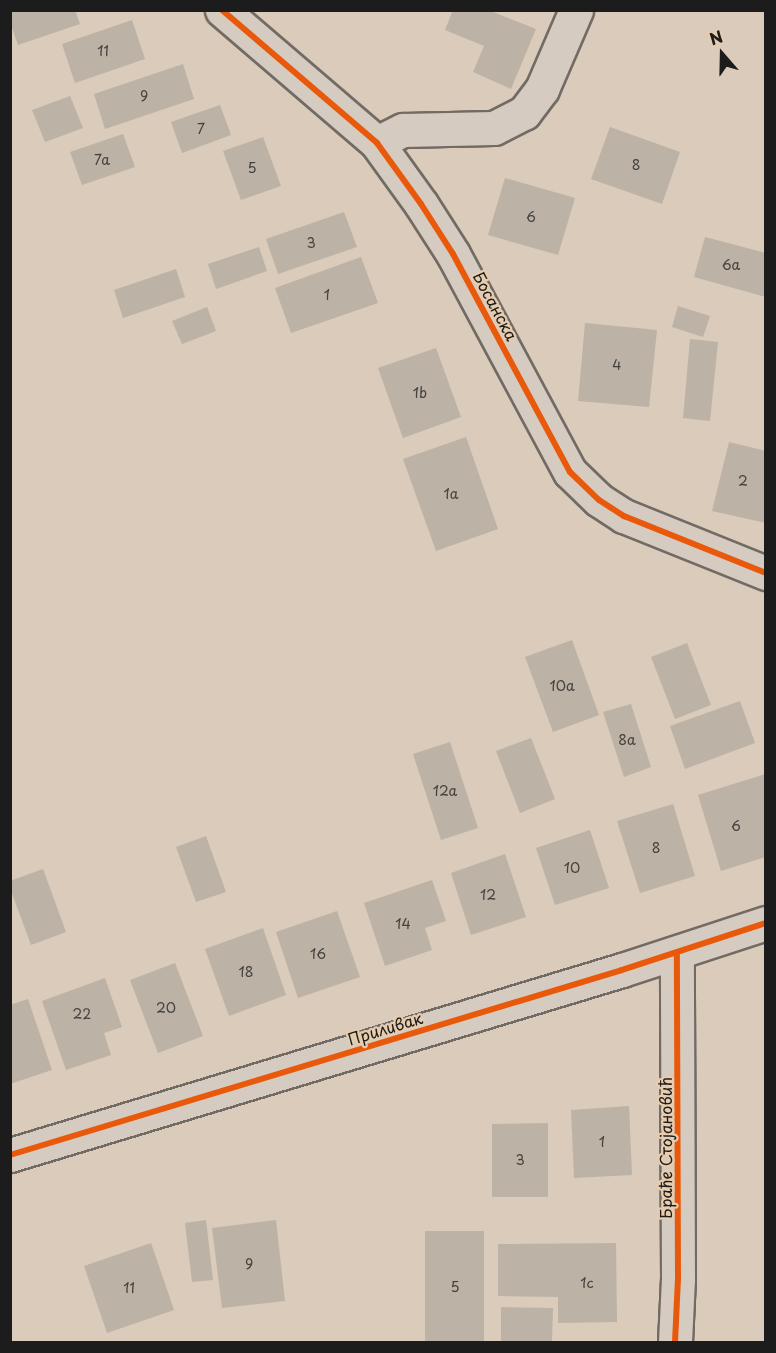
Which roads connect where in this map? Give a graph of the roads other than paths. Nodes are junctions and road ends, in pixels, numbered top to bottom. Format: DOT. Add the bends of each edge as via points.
graph roads {
  1 [pos="222,10"];
  2 [pos="576,10"];
  3 [pos="377,143"];
  4 [pos="765,573"];
  5 [pos="765,923"];
  6 [pos="677,953"];
  7 [pos="10,1155"];
  8 [pos="675,1342"];
  1 -- 3 [label="street, Босанска"];
  2 -- 3 [label="street" via="542,89 524,113 494,128 403,130"];
  3 -- 4 [label="street, Босанска" via="453,254 570,472 599,500 624,516"];
  5 -- 6 [label="street, Приливак"];
  6 -- 7 [label="street, Приливак"];
  6 -- 8 [label="street, Браће Стојановић"];
}
